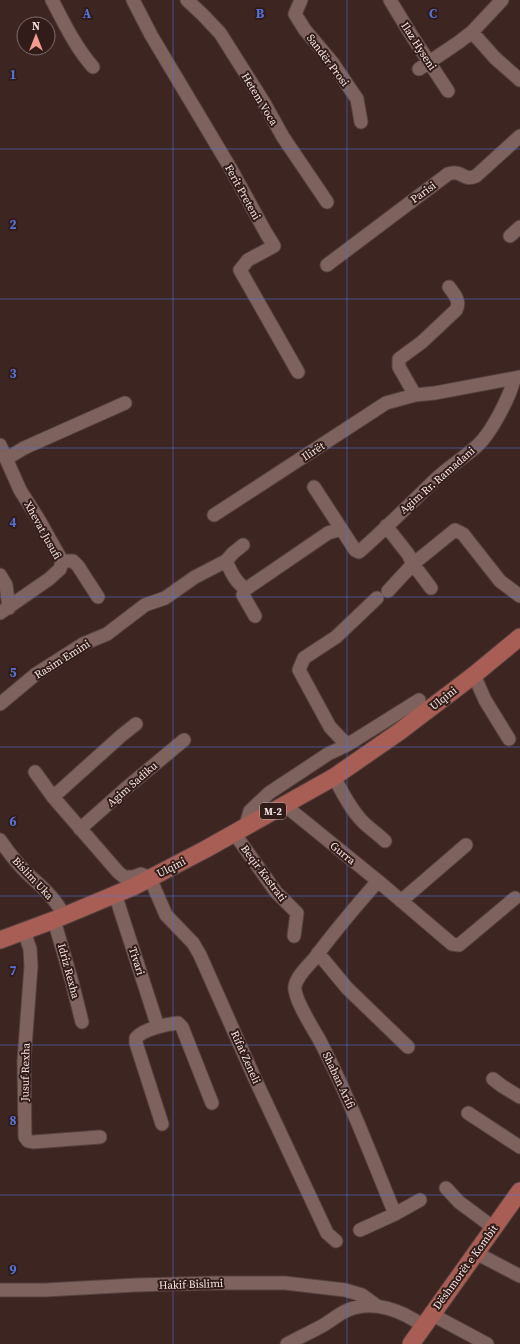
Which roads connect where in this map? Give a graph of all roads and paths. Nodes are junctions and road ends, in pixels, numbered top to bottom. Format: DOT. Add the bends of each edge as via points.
graph roads {
  1 [pos="52,0"];
  2 [pos="133,0"];
  3 [pos="187,0"];
  4 [pos="301,0"];
  5 [pos="390,0"];
  6 [pos="502,0"];
  7 [pos="472,32"];
  8 [pos="424,65"];
  9 [pos="93,67"];
  10 [pos="520,80"];
  11 [pos="448,91"];
  12 [pos="361,122"];
  13 [pos="520,136"];
  14 [pos="327,202"];
  15 [pos="520,227"];
  16 [pos="510,236"];
  17 [pos="327,265"];
  18 [pos="449,287"];
  19 [pos="298,372"];
  20 [pos="517,378"];
  21 [pos="415,395"];
  22 [pos="125,403"];
  23 [pos="0,445"];
  24 [pos="6,459"];
  25 [pos="314,487"];
  26 [pos="214,515"];
  27 [pos="386,526"];
  28 [pos="341,529"];
  29 [pos="243,545"];
  30 [pos="62,561"];
  31 [pos="226,561"];
  32 [pos="413,564"];
  33 [pos="0,575"];
  34 [pos="431,588"];
  35 [pos="246,589"];
  36 [pos="520,596"];
  37 [pos="98,597"];
  38 [pos="4,611"];
  39 [pos="255,616"];
  40 [pos="520,637"];
  41 [pos="474,674"];
  42 [pos="419,700"];
  43 [pos="0,704"];
  44 [pos="136,724"];
  45 [pos="509,739"];
  46 [pos="184,740"];
  47 [pos="347,745"];
  48 [pos="35,772"];
  49 [pos="334,776"];
  50 [pos="52,797"];
  51 [pos="286,804"];
  52 [pos="80,829"];
  53 [pos="241,829"];
  54 [pos="0,840"];
  55 [pos="385,841"];
  56 [pos="466,846"];
  57 [pos="150,878"];
  58 [pos="378,881"];
  59 [pos="116,894"];
  60 [pos="515,898"];
  61 [pos="401,901"];
  62 [pos="59,918"];
  63 [pos="24,931"];
  64 [pos="294,936"];
  65 [pos="0,940"];
  66 [pos="318,953"];
  67 [pos="82,1022"];
  68 [pos="158,1027"];
  69 [pos="408,1047"];
  70 [pos="493,1079"];
  71 [pos="520,1097"];
  72 [pos="212,1103"];
  73 [pos="468,1113"];
  74 [pos="162,1124"];
  75 [pos="100,1137"];
  76 [pos="520,1147"];
  77 [pos="446,1188"];
  78 [pos="518,1196"];
  79 [pos="420,1200"];
  80 [pos="395,1214"];
  81 [pos="494,1228"];
  82 [pos="360,1230"];
  83 [pos="336,1241"];
  84 [pos="476,1253"];
  85 [pos="520,1276"];
  86 [pos="0,1290"];
  87 [pos="377,1306"];
  88 [pos="427,1320"];
  89 [pos="287,1344"];
  90 [pos="411,1344"];
  91 [pos="486,1344"];
  1 -- 9 [label="street"];
  2 -- 19 [label="street, Ferit Preteni" via="150,35 274,246 248,260 240,270"];
  3 -- 14 [label="street, Hetem Voca" via="220,33 283,137"];
  4 -- 12 [label="street, Sandër Prosi" via="295,14 357,99"];
  5 -- 8 [label="street, Ilaz Hyseni" via="410,33"];
  6 -- 7 [label="street"];
  7 -- 8 [label="street"];
  7 -- 10 [label="street" via="495,58"];
  8 -- 11 [label="street, Ilaz Hyseni"];
  13 -- 17 [label="street, Parisi" via="476,176 466,178 454,172 448,174"];
  15 -- 16 [label="street"];
  18 -- 21 [label="street" via="457,300 456,310 422,342 399,359 400,367"];
  20 -- 21 [label="street, Ilirët"];
  20 -- 27 [label="street, Agim Rr. Ramadani" via="506,403 478,445 438,477"];
  21 -- 26 [label="street, Ilirët" via="386,403"];
  22 -- 24 [label="street" via="24,448"];
  23 -- 24 [label="street, Xhevat Jusufi"];
  24 -- 30 [label="street, Xhevat Jusufi" via="20,490"];
  25 -- 28 [label="street, Agim Rr. Ramadani"];
  27 -- 28 [label="street, Agim Rr. Ramadani" via="359,552 354,550"];
  27 -- 32 [label="street"];
  28 -- 35 [label="street" via="328,533"];
  29 -- 31 [label="street"];
  30 -- 37 [label="street" via="73,561 78,566"];
  30 -- 38 [label="street, Xhevat Jusufi" via="60,569 49,579"];
  31 -- 35 [label="street" via="233,576"];
  31 -- 43 [label="street, Rasim Emini" via="195,577 165,598 145,605 107,634 83,644 36,674"];
  32 -- 34 [label="street"];
  32 -- 36 [label="street" via="455,530 463,534 500,581"];
  32 -- 47 [label="street" via="336,637 304,658 299,670 330,727"];
  33 -- 38 [label="street" via="6,585"];
  35 -- 39 [label="street" via="244,596"];
  40 -- 41 [label="main road, Ulqini / M-2"];
  41 -- 45 [label="street" via="485,700"];
  41 -- 49 [label="main road, Ulqini / M-2" via="399,732"];
  42 -- 47 [label="street"];
  44 -- 50 [label="street"];
  46 -- 52 [label="street, Agim Sadiku"];
  47 -- 53 [label="street" via="328,754 260,801 250,811"];
  48 -- 50 [label="street"];
  49 -- 51 [label="main road, Ulqini / M-2"];
  49 -- 55 [label="street" via="362,821"];
  50 -- 52 [label="street"];
  51 -- 53 [label="main road, Ulqini / M-2"];
  51 -- 58 [label="street, Gurra"];
  52 -- 57 [label="street" via="124,877 141,874"];
  53 -- 57 [label="main road, Ulqini / M-2"];
  53 -- 64 [label="street, Beqir Kastrati" via="273,888 297,913"];
  54 -- 62 [label="street, Bislim Uka" via="29,876 60,906"];
  56 -- 61 [label="street"];
  57 -- 59 [label="main road, Ulqini / M-2"];
  57 -- 83 [label="street, Rifat Zeneli" via="166,915 200,954 327,1233"];
  58 -- 61 [label="street, Gurra"];
  58 -- 66 [label="street, Shaban Arifi"];
  59 -- 62 [label="main road, Ulqini / M-2"];
  59 -- 68 [label="street, Tivari"];
  60 -- 61 [label="street, Gurra" via="459,945 452,944"];
  62 -- 63 [label="main road, Ulqini / M-2"];
  62 -- 67 [label="street, Idriz Rexha"];
  63 -- 65 [label="main road, Ulqini / M-2"];
  63 -- 75 [label="street, Jusuf Rexha" via="30,949 31,966 24,1061 25,1137 33,1142"];
  66 -- 69 [label="street" via="347,988"];
  66 -- 80 [label="street, Shaban Arifi" via="297,979 296,996 349,1101"];
  68 -- 72 [label="street" via="170,1023 178,1023 182,1027"];
  68 -- 74 [label="street" via="140,1033 136,1038 136,1044"];
  70 -- 71 [label="street"];
  73 -- 76 [label="street"];
  77 -- 81 [label="street" via="459,1202"];
  78 -- 81 [label="main road, Dëshmorët e Kombit"];
  79 -- 80 [label="street"];
  80 -- 82 [label="street"];
  81 -- 84 [label="main road, Dëshmorët e Kombit"];
  84 -- 85 [label="street"];
  84 -- 88 [label="main road, Dëshmorët e Kombit"];
  86 -- 87 [label="street, Hakif Bislimi" via="285,1283 346,1290 362,1295"];
  87 -- 88 [label="street" via="415,1320"];
  87 -- 89 [label="street" via="362,1306 338,1314"];
  88 -- 90 [label="main road, Dëshmorët e Kombit"];
  88 -- 91 [label="street"];
}
